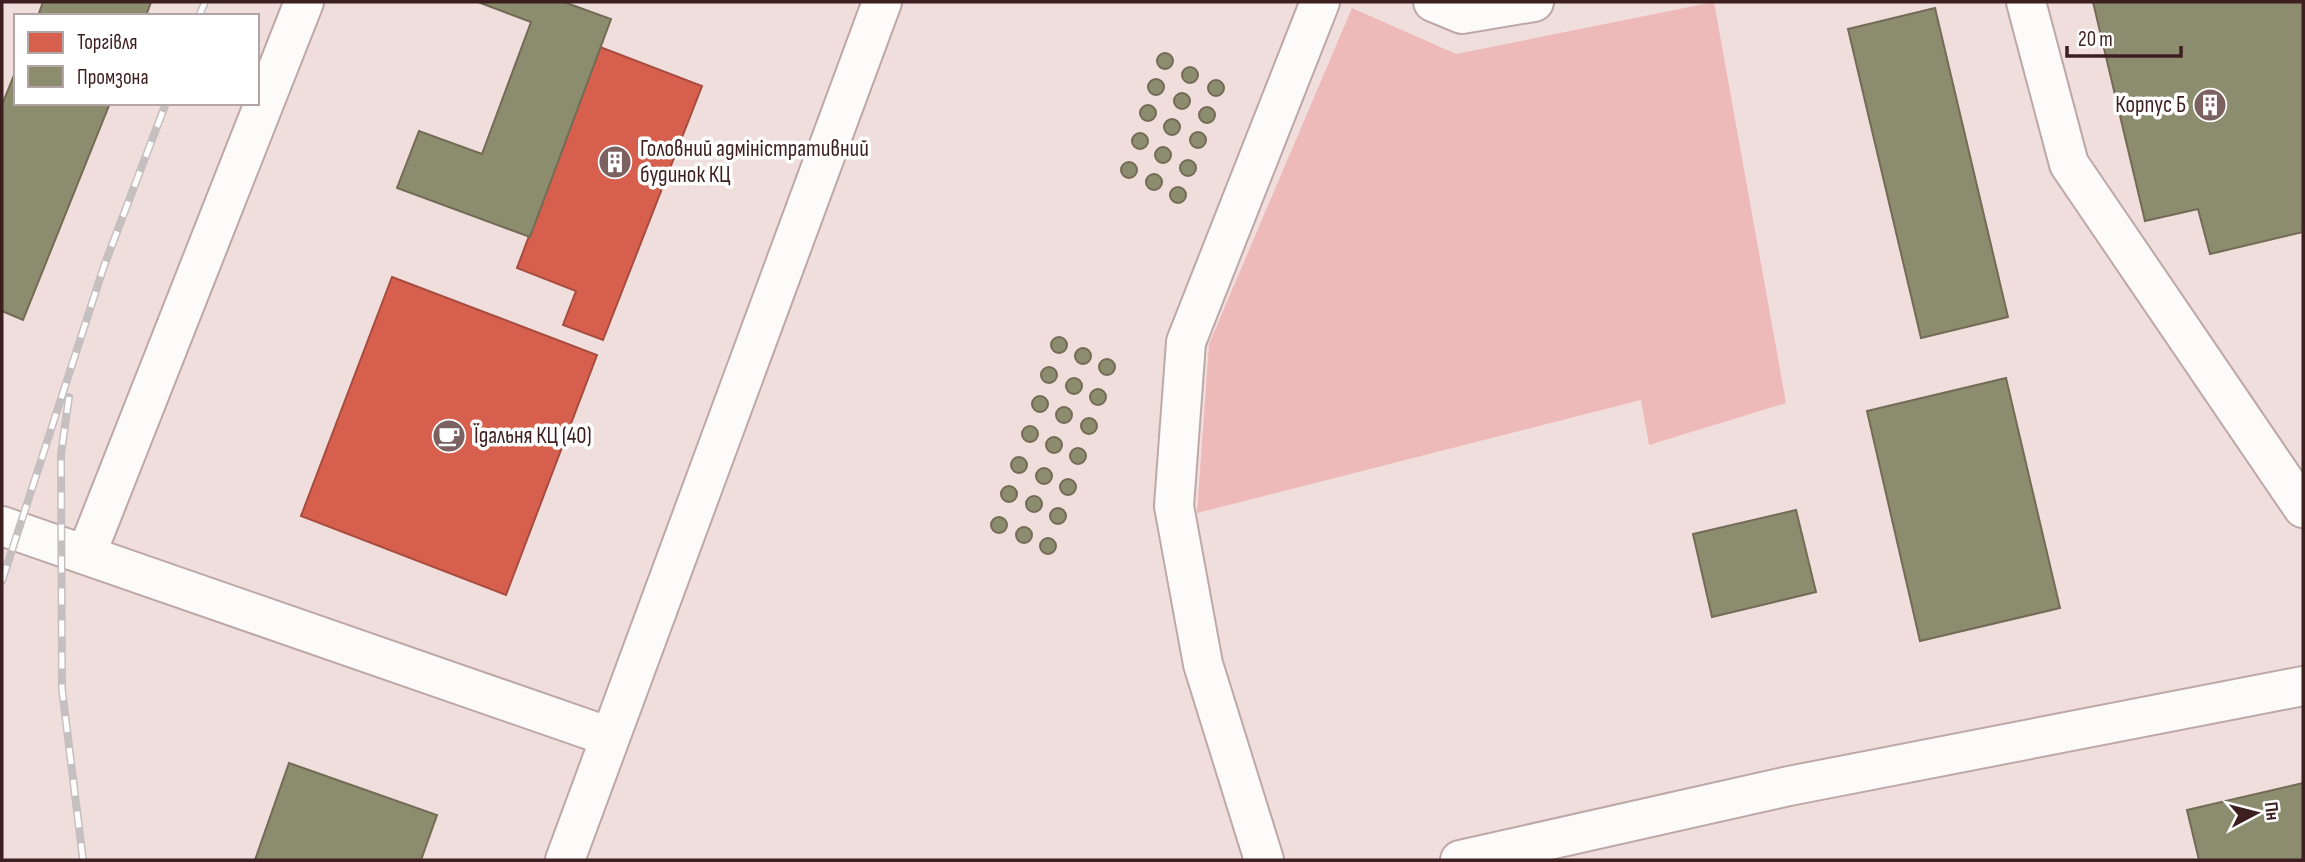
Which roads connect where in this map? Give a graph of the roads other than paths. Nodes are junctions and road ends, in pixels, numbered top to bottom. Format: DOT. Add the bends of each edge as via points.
graph roads {
  1 [pos="304,2"];
  2 [pos="883,2"];
  3 [pos="1320,2"];
  4 [pos="1433,2"];
  5 [pos="1534,2"];
  6 [pos="2026,2"];
  7 [pos="2303,508"];
  8 [pos="2,526"];
  9 [pos="86,555"];
  10 [pos="2303,687"];
  11 [pos="610,737"];
  12 [pos="565,860"];
  13 [pos="1264,860"];
  14 [pos="1460,860"];
  1 -- 9 [label="street"];
  2 -- 11 [label="street"];
  3 -- 13 [label="street" via="1186,342 1174,506 1203,664"];
  4 -- 5 [label="street" via="1462,14"];
  6 -- 7 [label="street" via="2069,164"];
  8 -- 9 [label="street"];
  9 -- 11 [label="street"];
  10 -- 14 [label="street" via="1789,786"];
  11 -- 12 [label="street"];
}
